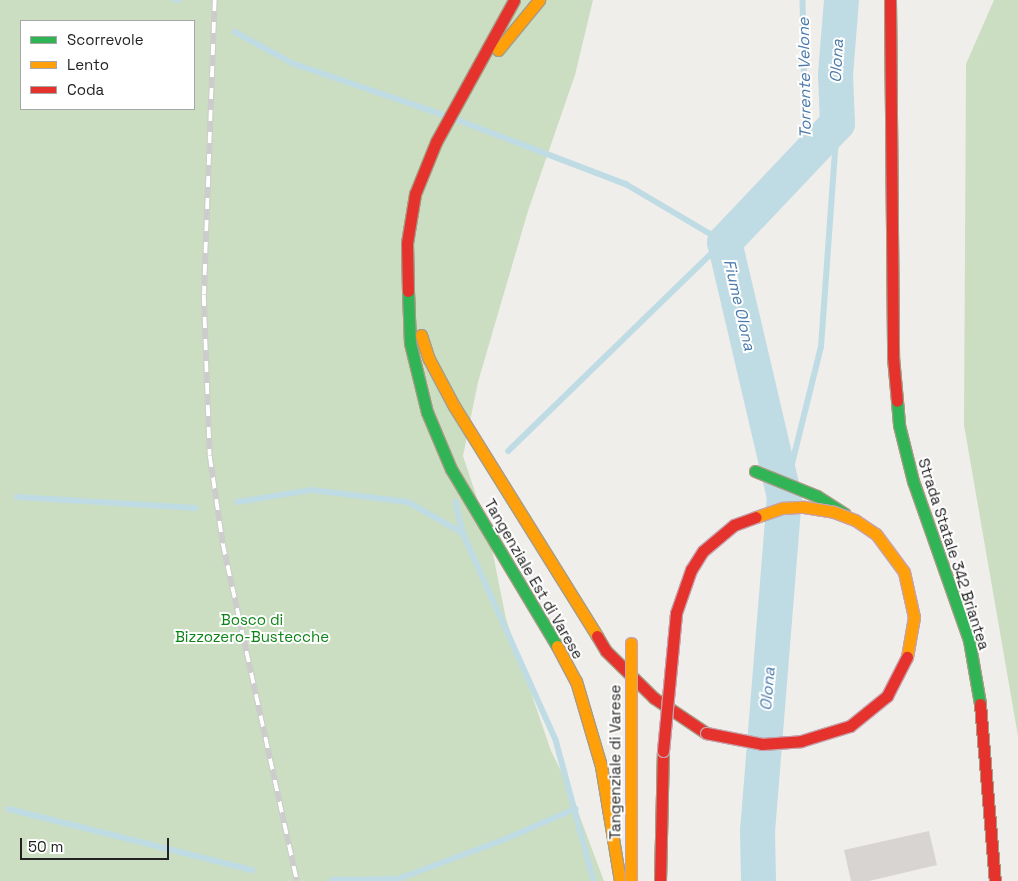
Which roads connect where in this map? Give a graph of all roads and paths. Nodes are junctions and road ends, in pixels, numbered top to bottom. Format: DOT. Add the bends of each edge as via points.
graph roads {
  1 [pos="514,0"];
  2 [pos="539,0"];
  3 [pos="890,0"];
  4 [pos="493,13"];
  5 [pos="469,80"];
  6 [pos="408,298"];
  7 [pos="755,471"];
  8 [pos="855,520"];
  9 [pos="665,607"];
  10 [pos="630,643"];
  11 [pos="663,751"];
  12 [pos="620,881"];
  13 [pos="631,881"];
  14 [pos="660,881"];
  15 [pos="995,881"];
  1 -- 5 [label="main road, Tangenziale Est di Varese"];
  2 -- 5 [label="main road" via="524,22"];
  3 -- 15 [label="main road, Strada Statale 342 Briantea" via="892,357 899,425 913,482 970,640 979,690"];
  4 -- 5 [label="main road"];
  5 -- 6 [label="main road, Tangenziale Est di Varese" via="436,142 415,194 407,243"];
  6 -- 8 [label="main road, Tangenziale Est di Varese, bridge" via="429,359 454,406 606,651 633,680 706,733 762,744 801,742 850,726 887,696 911,648 912,600 904,572 890,551 876,534"];
  6 -- 12 [label="main road, Tangenziale Est di Varese" via="410,343 417,383 451,469 576,681 601,766"];
  7 -- 8 [label="main road, bridge" via="817,496"];
  8 -- 11 [label="main road, Tangenziale Est di Varese, bridge" via="829,511 782,508 734,525 703,551 683,589 676,613"];
  9 -- 11 [label="main road, bridge"];
  10 -- 13 [label="main road, Tangenziale di Varese, bridge"];
  11 -- 14 [label="main road, Tangenziale Est di Varese"];
}
